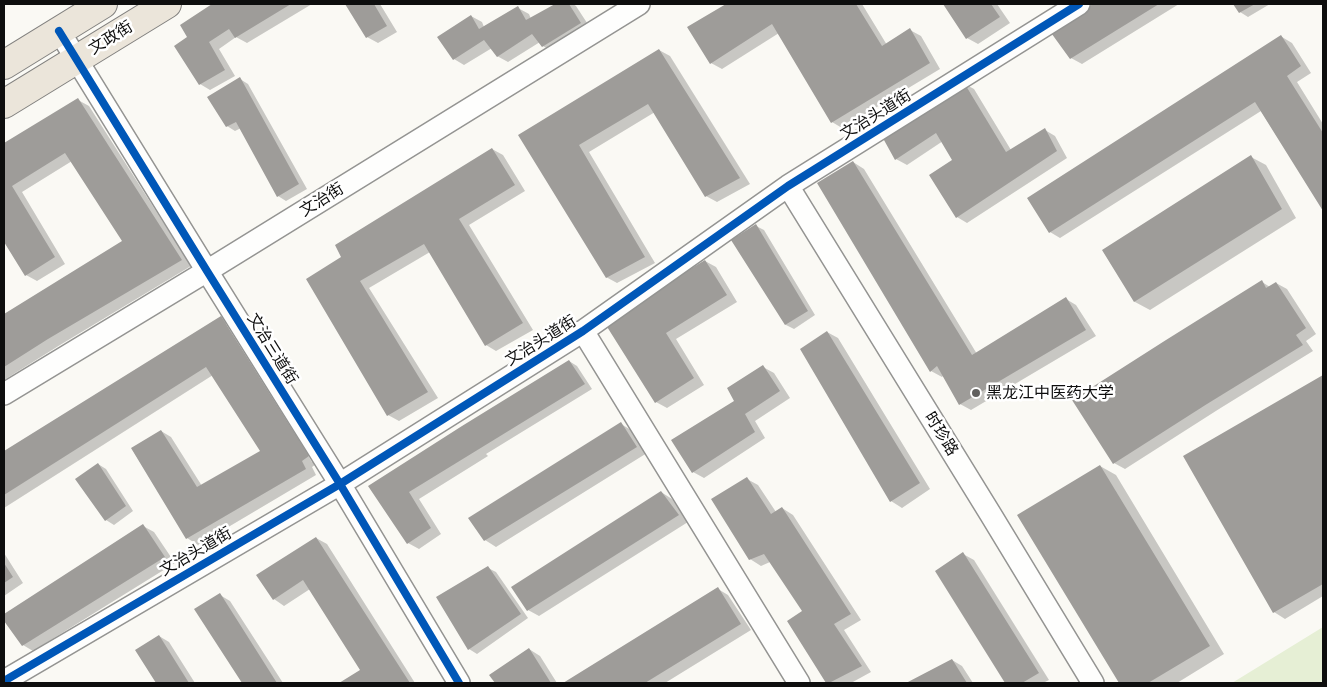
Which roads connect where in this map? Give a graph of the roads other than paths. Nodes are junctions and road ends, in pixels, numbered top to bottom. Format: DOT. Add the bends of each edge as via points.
graph roads {
  1 [pos="103,4"];
  2 [pos="166,4"];
  3 [pos="639,4"];
  4 [pos="1079,4"];
  5 [pos="59,31"];
  6 [pos="77,59"];
  7 [pos="4,65"];
  8 [pos="4,104"];
  9 [pos="788,186"];
  10 [pos="207,271"];
  11 [pos="583,331"];
  12 [pos="4,394"];
  13 [pos="340,484"];
  14 [pos="4,681"];
  15 [pos="459,683"];
  16 [pos="799,683"];
  17 [pos="1093,683"];
  1 -- 5 [label="main road, 文政街"];
  2 -- 6 [label="main road, 文政街"];
  3 -- 10 [label="street, 文治街"];
  4 -- 9 [label="street, 文治头道街"];
  5 -- 6 [label="street, 文治三道街"];
  5 -- 7 [label="main road, 文政街"];
  6 -- 8 [label="main road, 文政街"];
  6 -- 10 [label="street, 文治三道街"];
  9 -- 11 [label="street, 文治头道街"];
  9 -- 17 [label="street, 时珍路"];
  10 -- 12 [label="street, 文治街"];
  10 -- 13 [label="street, 文治三道街"];
  11 -- 13 [label="street, 文治头道街"];
  11 -- 16 [label="street"];
  13 -- 14 [label="street, 文治头道街"];
  13 -- 15 [label="street, 文治三道街"];
}
